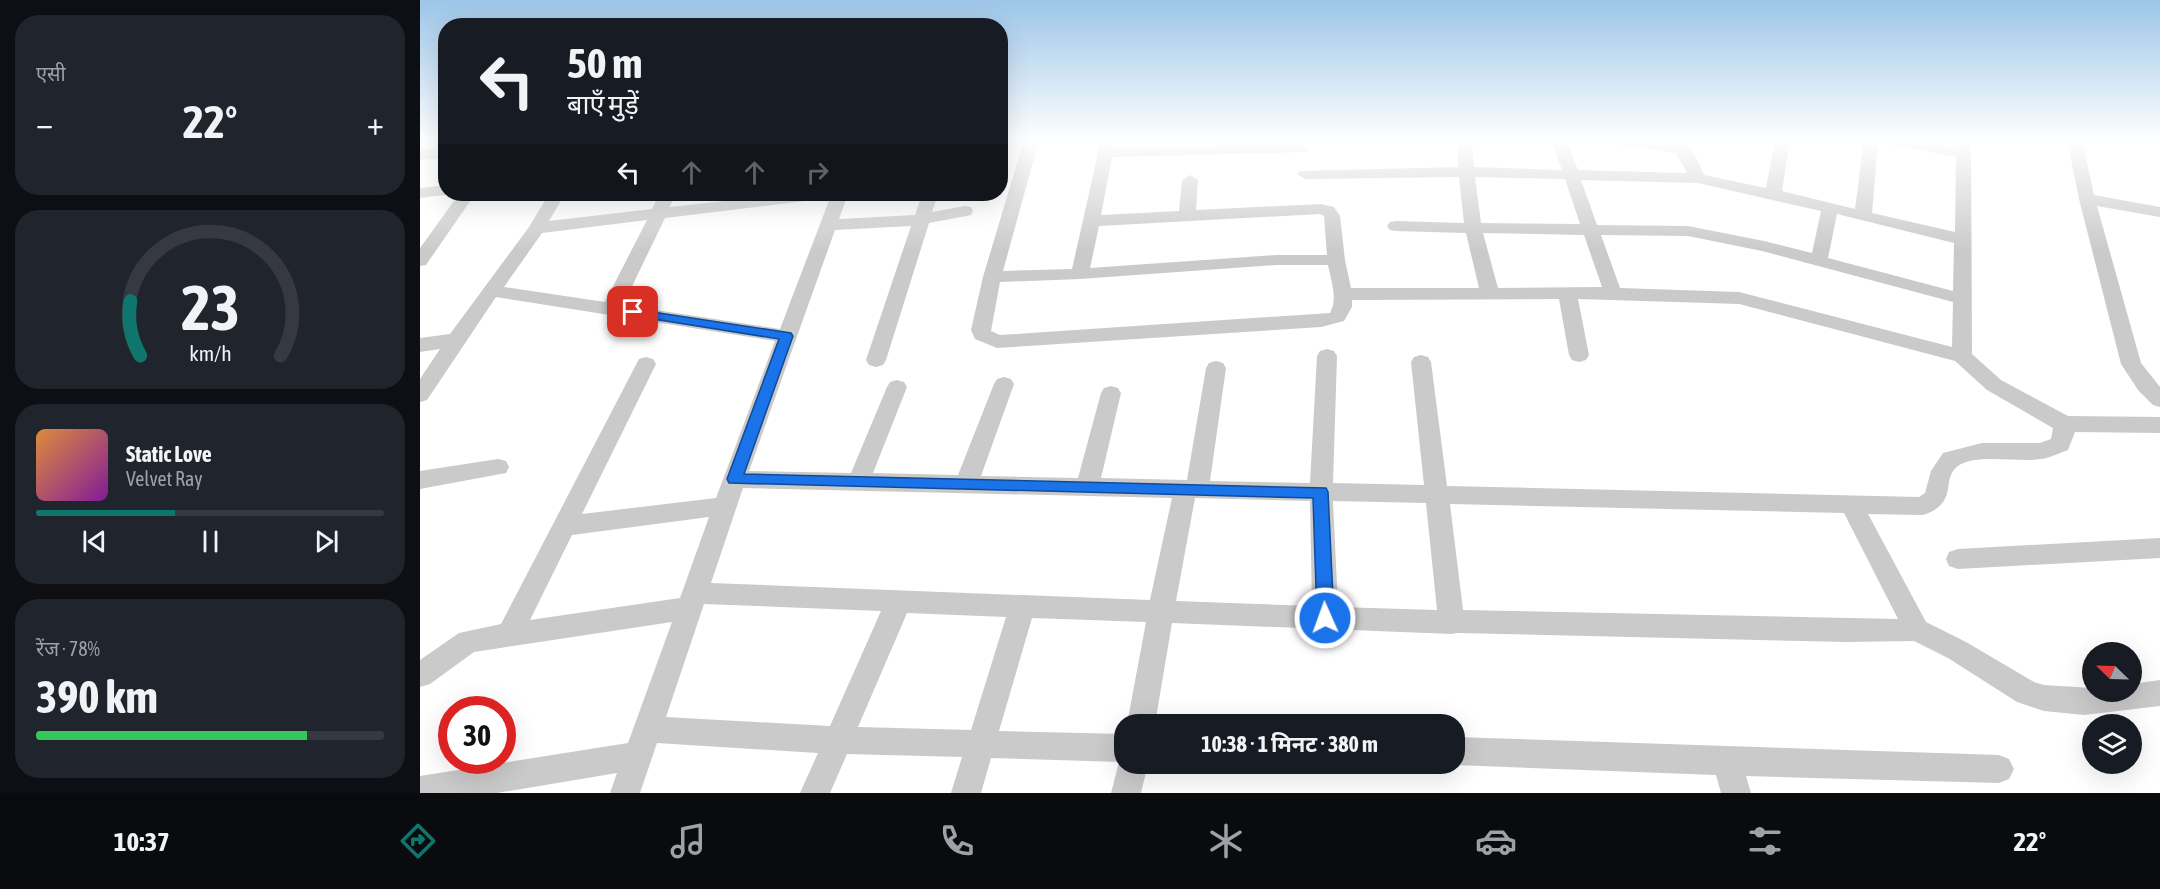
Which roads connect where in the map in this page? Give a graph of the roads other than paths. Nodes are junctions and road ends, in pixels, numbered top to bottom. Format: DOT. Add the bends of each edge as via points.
graph roads {
  1 [pos="1021,177"];
  2 [pos="1100,177"];
  3 [pos="1305,177"];
  4 [pos="1425,177"];
  5 [pos="1468,177"];
  6 [pos="1572,177"];
  7 [pos="1635,177"];
  8 [pos="1776,177"];
  9 [pos="1867,177"];
  10 [pos="1963,177"];
  11 [pos="2082,177"];
  12 [pos="1698,178"];
  13 [pos="1190,180"];
  14 [pos="438,191"];
  15 [pos="1308,191"];
  16 [pos="420,193"];
  17 [pos="1773,194"];
  18 [pos="2087,199"];
  19 [pos="461,201"];
  20 [pos="553,201"];
  21 [pos="664,201"];
  22 [pos="766,201"];
  23 [pos="837,201"];
  24 [pos="927,201"];
  25 [pos="1830,208"];
  26 [pos="965,211"];
  27 [pos="2160,212"];
  28 [pos="659,213"];
  29 [pos="1187,214"];
  30 [pos="1863,216"];
  31 [pos="920,220"];
  32 [pos="1091,221"];
  33 [pos="828,225"];
  34 [pos="1396,226"];
  35 [pos="537,228"];
  36 [pos="1473,228"];
  37 [pos="1590,229"];
  38 [pos="1964,240"];
  39 [pos="427,241"];
  40 [pos="1336,260"];
  41 [pos="1819,260"];
  42 [pos="420,261"];
  43 [pos="1080,274"];
  44 [pos="993,277"];
  45 [pos="492,291"];
  46 [pos="1343,294"];
  47 [pos="1490,294"];
  48 [pos="1568,294"];
  49 [pos="1613,294"];
  50 [pos="1963,299"];
  51 [pos="611,309"];
  52 [pos="786,336"];
  53 [pos="456,340"];
  54 [pos="420,345"];
  55 [pos="1579,355"];
  56 [pos="1327,356"];
  57 [pos="1962,356"];
  58 [pos="876,360"];
  59 [pos="1421,362"];
  60 [pos="646,364"];
  61 [pos="1216,368"];
  62 [pos="1004,384"];
  63 [pos="897,387"];
  64 [pos="1111,393"];
  65 [pos="420,395"];
  66 [pos="2160,399"];
  67 [pos="2064,424"];
  68 [pos="2160,425"];
  69 [pos="498,467"];
  70 [pos="735,479"];
  71 [pos="420,480"];
  72 [pos="858,483"];
  73 [pos="966,485"];
  74 [pos="1087,488"];
  75 [pos="1191,489"];
  76 [pos="1321,492"];
  77 [pos="1437,495"];
  78 [pos="1851,504"];
  79 [pos="725,506"];
  80 [pos="564,526"];
  81 [pos="2160,548"];
  82 [pos="1958,560"];
  83 [pos="692,601"];
  84 [pos="898,603"];
  85 [pos="1022,607"];
  86 [pos="1161,612"];
  87 [pos="1325,618"];
  88 [pos="1452,622"];
  89 [pos="1917,630"];
  90 [pos="509,634"];
  91 [pos="420,675"];
  92 [pos="2160,693"];
  93 [pos="1143,714"];
  94 [pos="646,729"];
  95 [pos="838,740"];
  96 [pos="979,744"];
  97 [pos="1114,748"];
  98 [pos="1465,751"];
  99 [pos="636,756"];
  100 [pos="1727,761"];
  101 [pos="1999,769"];
  102 [pos="1131,774"];
  103 [pos="420,791"];
  104 [pos="625,793"];
  105 [pos="815,793"];
  106 [pos="966,793"];
  107 [pos="1126,793"];
  108 [pos="1736,793"];
  1 -- 44 [label="street"];
  2 -- 32 [label="street"];
  3 -- 15 [label="street"];
  4 -- 15 [label="street"];
  5 -- 36 [label="street"];
  6 -- 37 [label="street"];
  7 -- 12 [label="street"];
  8 -- 17 [label="street"];
  9 -- 30 [label="street"];
  10 -- 38 [label="street"];
  11 -- 18 [label="street"];
  12 -- 17 [label="street"];
  13 -- 29 [label="street"];
  14 -- 16 [label="street"];
  15 -- 29 [label="street"];
  15 -- 40 [label="street" via="1332,216"];
  17 -- 25 [label="street"];
  18 -- 27 [label="street"];
  18 -- 66 [label="street" via="2131,364"];
  19 -- 39 [label="street"];
  20 -- 35 [label="street"];
  21 -- 28 [label="street"];
  22 -- 28 [label="street"];
  23 -- 33 [label="street"];
  24 -- 31 [label="street"];
  25 -- 30 [label="street"];
  25 -- 41 [label="street"];
  26 -- 31 [label="street"];
  28 -- 35 [label="street"];
  28 -- 51 [label="street"];
  29 -- 32 [label="street"];
  30 -- 38 [label="street"];
  31 -- 33 [label="street"];
  31 -- 58 [label="street"];
  32 -- 43 [label="street"];
  33 -- 52 [label="street"];
  34 -- 36 [label="street"];
  35 -- 45 [label="street"];
  36 -- 37 [label="street"];
  36 -- 47 [label="street"];
  37 -- 41 [label="street" via="1688,231"];
  37 -- 49 [label="street"];
  38 -- 50 [label="street"];
  39 -- 42 [label="street"];
  40 -- 43 [label="street" via="1276,260"];
  40 -- 46 [label="street"];
  41 -- 50 [label="street"];
  43 -- 44 [label="street"];
  44 -- 46 [label="street" via="981,330 997,342 1321,321 1337,317 1343,307"];
  45 -- 51 [label="street"];
  45 -- 53 [label="street"];
  46 -- 47 [label="street"];
  47 -- 48 [label="street"];
  48 -- 49 [label="street"];
  48 -- 55 [label="street"];
  49 -- 57 [label="street" via="1739,298"];
  50 -- 57 [label="street"];
  51 -- 52 [label="street"];
  52 -- 70 [label="street"];
  53 -- 54 [label="street"];
  53 -- 65 [label="street"];
  56 -- 76 [label="street"];
  57 -- 67 [label="street" via="1994,385"];
  59 -- 77 [label="street"];
  60 -- 80 [label="street"];
  61 -- 75 [label="street"];
  62 -- 73 [label="street"];
  63 -- 72 [label="street"];
  64 -- 74 [label="street"];
  67 -- 68 [label="street"];
  67 -- 78 [label="street" via="2060,444 2041,451 1982,451 1951,459 1942,471 1935,498 1923,506"];
  69 -- 71 [label="street"];
  70 -- 72 [label="street"];
  70 -- 79 [label="street"];
  72 -- 73 [label="street"];
  73 -- 74 [label="street"];
  74 -- 75 [label="street"];
  75 -- 76 [label="street"];
  75 -- 86 [label="street"];
  76 -- 77 [label="street"];
  76 -- 87 [label="street"];
  77 -- 78 [label="street"];
  77 -- 88 [label="street"];
  78 -- 89 [label="street"];
  79 -- 80 [label="street"];
  79 -- 83 [label="street"];
  80 -- 90 [label="street"];
  81 -- 82 [label="street"];
  83 -- 84 [label="street"];
  83 -- 90 [label="street"];
  83 -- 94 [label="street"];
  84 -- 85 [label="street"];
  84 -- 95 [label="street"];
  85 -- 86 [label="street"];
  85 -- 96 [label="street"];
  86 -- 87 [label="street"];
  86 -- 93 [label="street"];
  87 -- 88 [label="street"];
  88 -- 89 [label="street"];
  89 -- 92 [label="street" via="2027,693 2044,698 2084,702"];
  90 -- 91 [label="street" via="468,641"];
  94 -- 95 [label="street"];
  94 -- 99 [label="street"];
  95 -- 96 [label="street"];
  95 -- 105 [label="street"];
  96 -- 97 [label="street"];
  96 -- 106 [label="street"];
  98 -- 100 [label="street"];
  99 -- 103 [label="street"];
  99 -- 104 [label="street"];
  100 -- 101 [label="street"];
  100 -- 108 [label="street"];
  102 -- 107 [label="street"];
}
